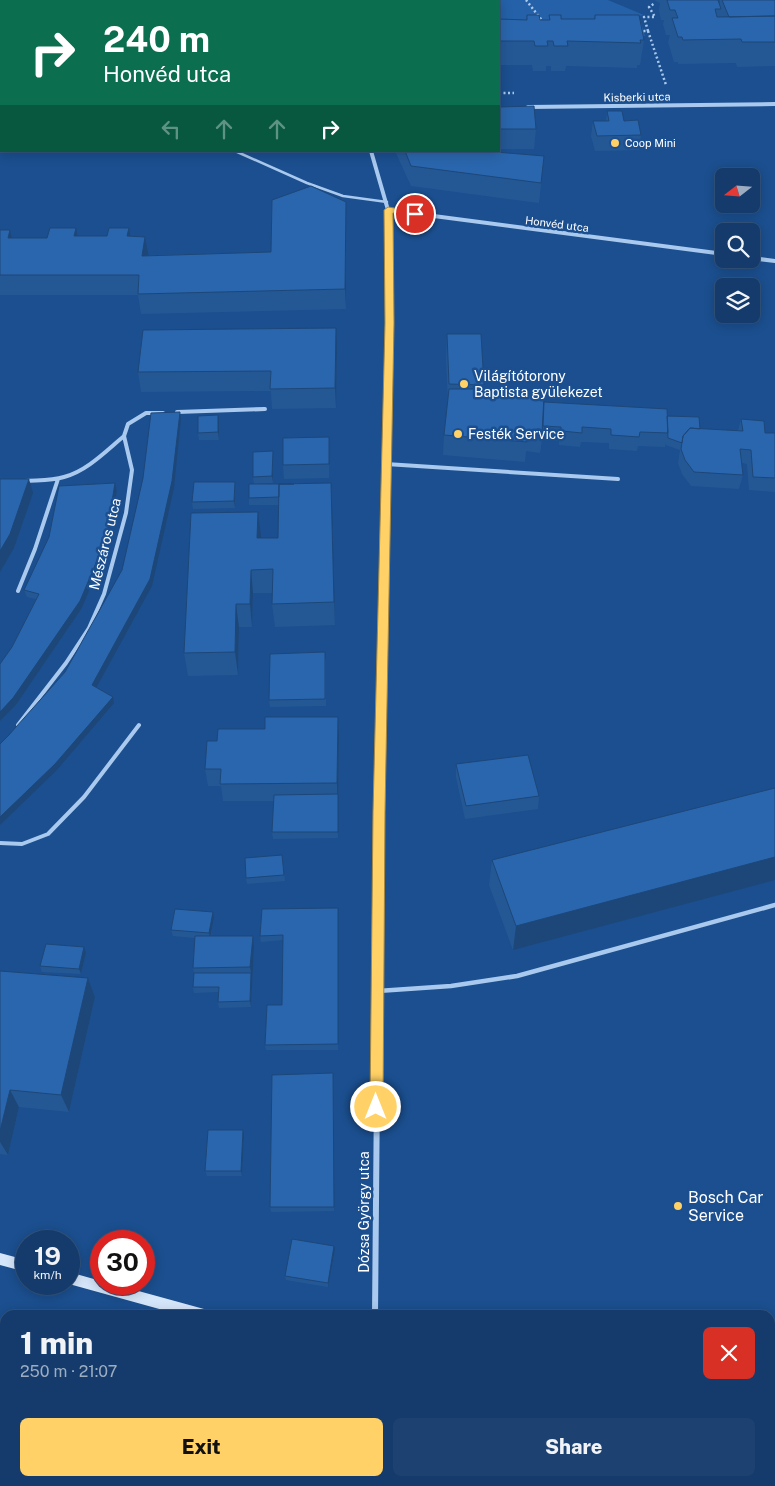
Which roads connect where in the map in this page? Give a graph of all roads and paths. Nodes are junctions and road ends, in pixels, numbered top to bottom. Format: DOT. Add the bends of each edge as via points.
graph roads {
  1 [pos="526,0"];
  2 [pos="656,3"];
  3 [pos="544,23"];
  4 [pos="634,31"];
  5 [pos="648,31"];
  6 [pos="668,89"];
  7 [pos="775,104"];
  8 [pos="518,107"];
  9 [pos="237,152"];
  10 [pos="370,152"];
  11 [pos="387,202"];
  12 [pos="388,210"];
  13 [pos="715,253"];
  14 [pos="760,259"];
  15 [pos="775,261"];
  16 [pos="265,409"];
  17 [pos="166,412"];
  18 [pos="176,412"];
  19 [pos="124,436"];
  20 [pos="386,464"];
  21 [pos="58,479"];
  22 [pos="618,479"];
  23 [pos="19,481"];
  24 [pos="18,591"];
  25 [pos="139,725"];
  26 [pos="17,727"];
  27 [pos="0,843"];
  28 [pos="775,904"];
  29 [pos="377,991"];
  30 [pos="0,1259"];
  31 [pos="15,1263"];
  32 [pos="80,1281"];
  33 [pos="186,1310"];
  34 [pos="376,1310"];
  1 -- 3 [label="path"];
  2 -- 5 [label="path" via="649,7 655,17 644,17"];
  4 -- 5 [label="path"];
  5 -- 6 [label="path"];
  7 -- 8 [label="street, Kisberki utca"];
  9 -- 11 [label="lane" via="343,196"];
  10 -- 11 [label="street, Dózsa György utca"];
  11 -- 12 [label="street, Dózsa György utca"];
  12 -- 13 [label="street, Honvéd utca"];
  12 -- 20 [label="street, Dózsa György utca" via="390,323"];
  14 -- 15 [label="street"];
  16 -- 18 [label="lane"];
  17 -- 19 [label="lane" via="146,413 135,418 128,424"];
  19 -- 21 [label="lane" via="88,466"];
  19 -- 26 [label="lane, Mészáros utca" via="132,470 126,513 104,594 89,628"];
  20 -- 22 [label="lane"];
  20 -- 29 [label="street, Dózsa György utca"];
  21 -- 23 [label="lane"];
  21 -- 24 [label="lane"];
  25 -- 27 [label="lane" via="84,797 48,834 22,844"];
  28 -- 29 [label="lane" via="517,976 451,986"];
  29 -- 34 [label="street, Dózsa György utca"];
  30 -- 31 [label="street"];
  32 -- 33 [label="street"];
}
